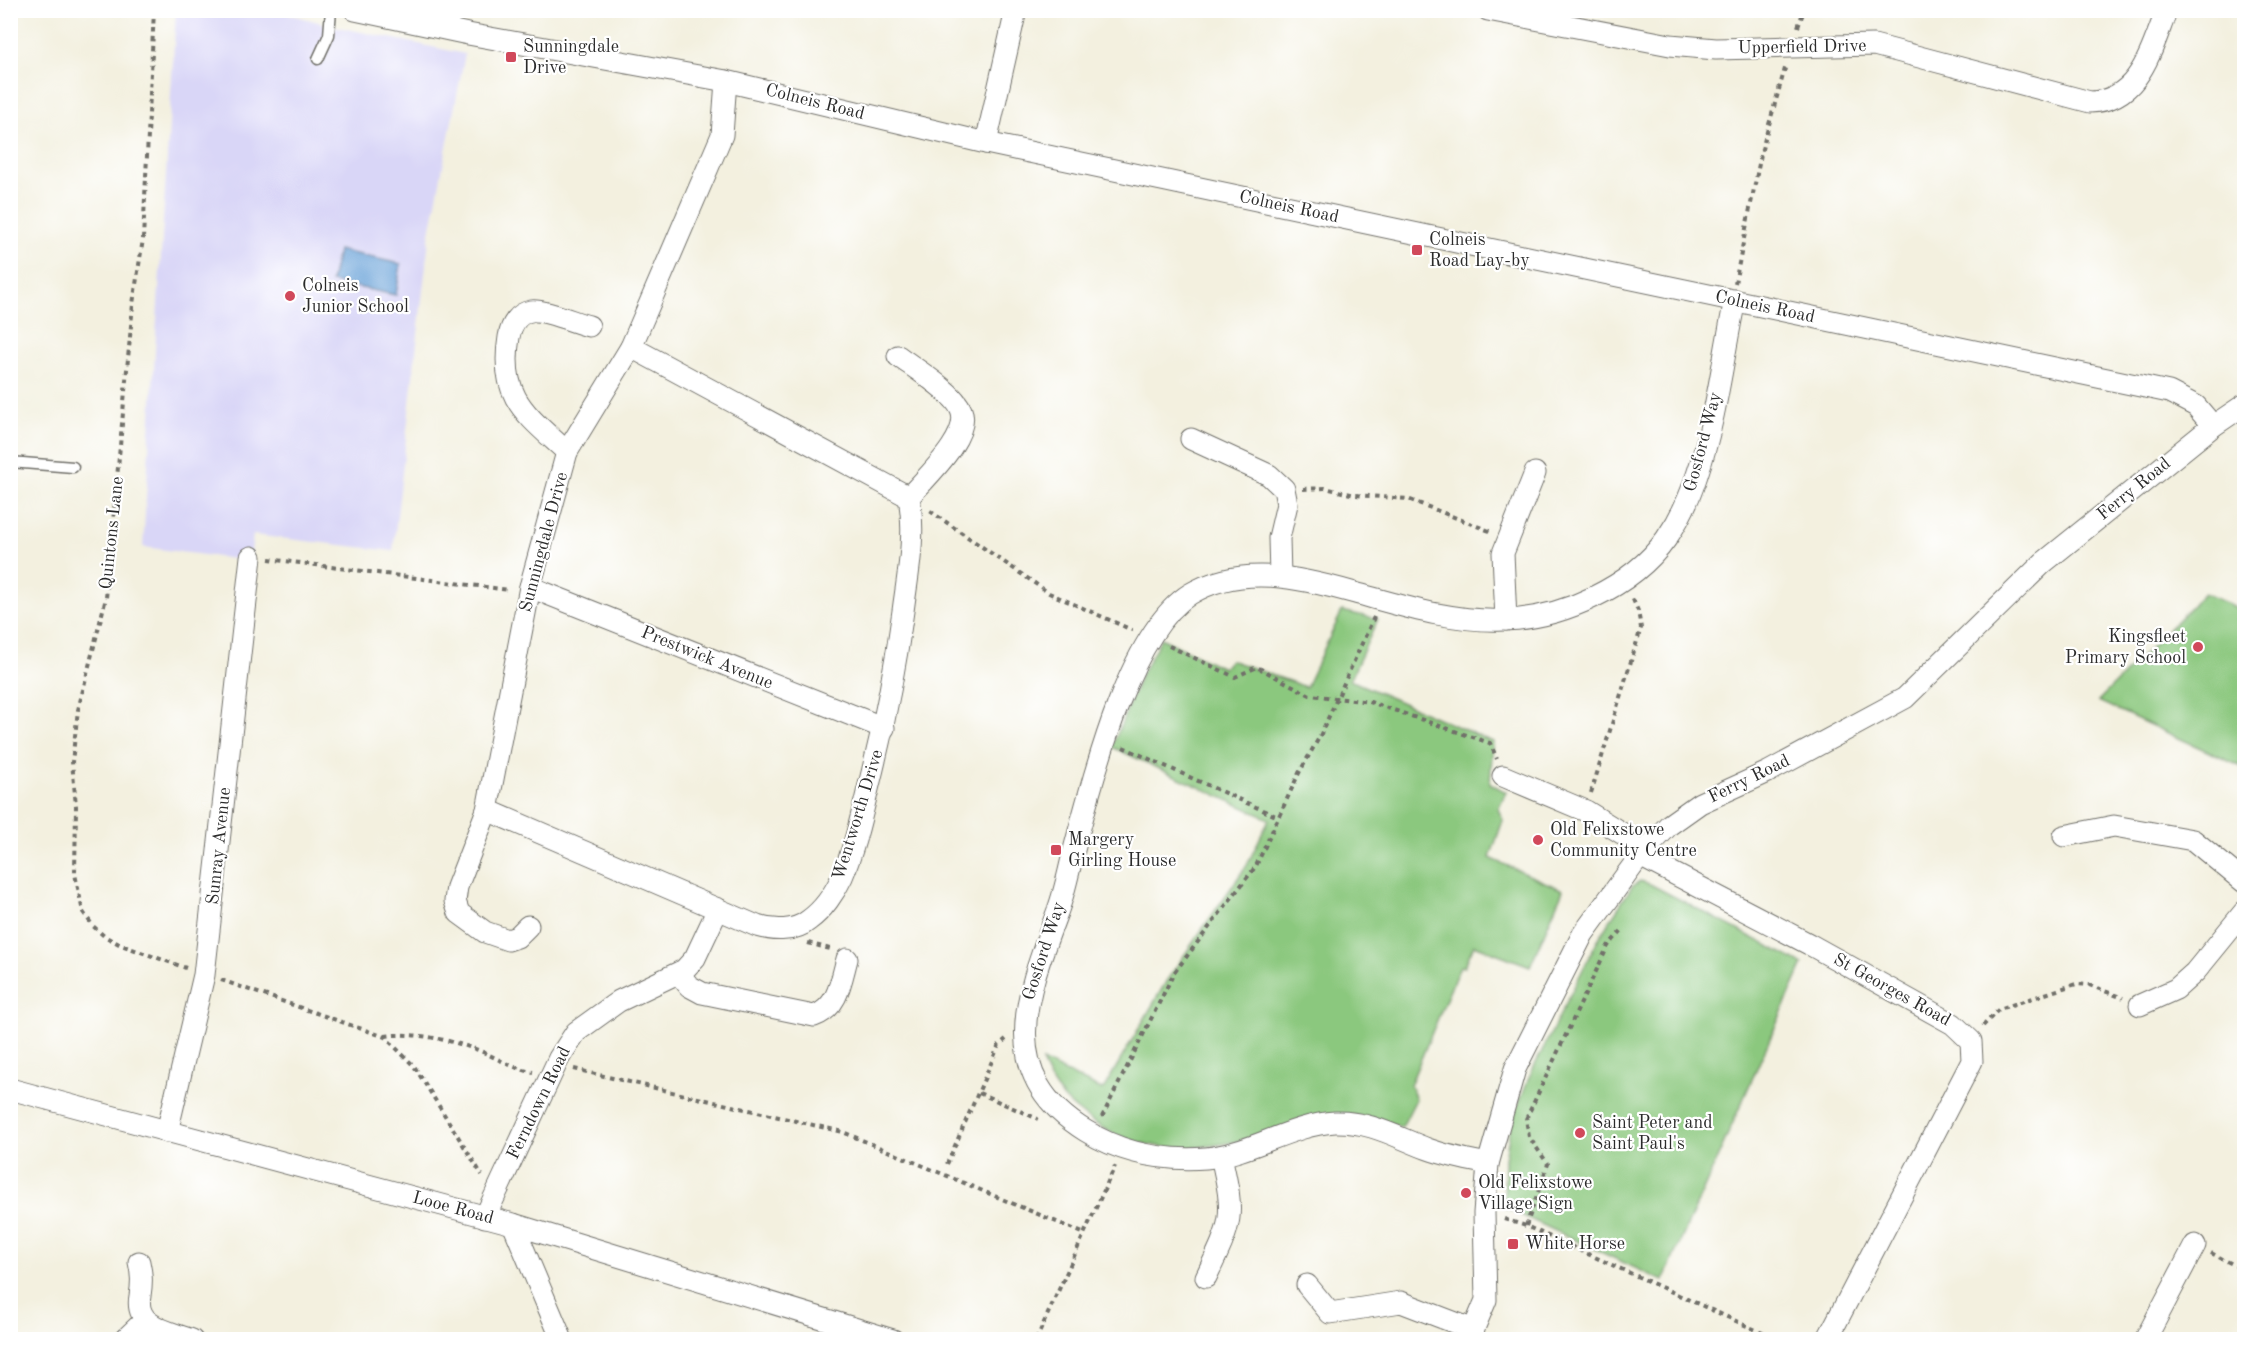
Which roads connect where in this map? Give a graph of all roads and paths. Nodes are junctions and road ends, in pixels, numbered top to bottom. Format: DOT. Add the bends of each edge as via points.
graph roads {
  1 [pos="154,10"];
  2 [pos="332,10"];
  3 [pos="355,10"];
  4 [pos="1016,10"];
  5 [pos="1488,10"];
  6 [pos="1804,10"];
  7 [pos="2167,10"];
  8 [pos="1792,46"];
  9 [pos="318,58"];
  10 [pos="726,81"];
  11 [pos="986,143"];
  12 [pos="1735,300"];
  13 [pos="589,326"];
  14 [pos="631,346"];
  15 [pos="898,356"];
  16 [pos="2244,405"];
  17 [pos="2213,426"];
  18 [pos="1191,439"];
  19 [pos="567,452"];
  20 [pos="10,462"];
  21 [pos="73,467"];
  22 [pos="1535,473"];
  23 [pos="1284,489"];
  24 [pos="909,497"];
  25 [pos="1507,539"];
  26 [pos="251,557"];
  27 [pos="1280,576"];
  28 [pos="1623,578"];
  29 [pos="530,587"];
  30 [pos="1382,600"];
  31 [pos="1506,620"];
  32 [pos="1152,638"];
  33 [pos="1337,699"];
  34 [pos="884,728"];
  35 [pos="1104,739"];
  36 [pos="1503,776"];
  37 [pos="487,810"];
  38 [pos="1586,811"];
  39 [pos="1278,817"];
  40 [pos="2064,836"];
  41 [pos="1640,856"];
  42 [pos="2244,882"];
  43 [pos="718,909"];
  44 [pos="2244,912"];
  45 [pos="807,922"];
  46 [pos="528,926"];
  47 [pos="1623,929"];
  48 [pos="847,959"];
  49 [pos="679,974"];
  50 [pos="204,975"];
  51 [pos="2140,1005"];
  52 [pos="1024,1019"];
  53 [pos="385,1036"];
  54 [pos="1971,1041"];
  55 [pos="556,1064"];
  56 [pos="10,1089"];
  57 [pos="979,1093"];
  58 [pos="1065,1117"];
  59 [pos="167,1132"];
  60 [pos="1093,1135"];
  61 [pos="1122,1149"];
  62 [pos="1221,1156"];
  63 [pos="947,1164"];
  64 [pos="1488,1164"];
  65 [pos="494,1194"];
  66 [pos="1484,1213"];
  67 [pos="485,1217"];
  68 [pos="513,1224"];
  69 [pos="1526,1226"];
  70 [pos="1085,1234"];
  71 [pos="2195,1245"];
  72 [pos="139,1262"];
  73 [pos="2244,1270"];
  74 [pos="1206,1276"];
  75 [pos="1307,1285"];
  76 [pos="144,1321"];
  77 [pos="1471,1335"];
  78 [pos="124,1340"];
  79 [pos="192,1340"];
  80 [pos="562,1340"];
  81 [pos="892,1340"];
  82 [pos="1036,1340"];
  83 [pos="1778,1340"];
  84 [pos="1827,1340"];
  85 [pos="2145,1340"];
  1 -- 50 [label="path, Quintons Lane" via="143,238 132,315 106,598 78,710 72,762 75,874 83,912 104,936"];
  2 -- 9 [label="lane" via="328,35"];
  3 -- 10 [label="street, Colneis Road"];
  4 -- 11 [label="street"];
  5 -- 8 [label="street, Upperfield Drive" via="1670,45 1716,49"];
  6 -- 8 [label="path"];
  7 -- 8 [label="street, Upperfield Drive" via="2135,81 2125,93 2102,102 1874,45"];
  8 -- 12 [label="path" via="1762,149"];
  10 -- 11 [label="street, Colneis Road"];
  10 -- 14 [label="street, Sunningdale Drive" via="722,135"];
  11 -- 12 [label="street, Colneis Road"];
  12 -- 17 [label="street, Colneis Road" via="2169,392 2196,406"];
  12 -- 28 [label="street, Gosford Way" via="1692,488 1665,541"];
  13 -- 19 [label="street" via="533,310 520,316 509,335 506,373 516,402"];
  14 -- 19 [label="street, Sunningdale Drive"];
  14 -- 24 [label="street"];
  15 -- 24 [label="street" via="954,400 963,420 956,442"];
  16 -- 17 [label="street, Ferry Road"];
  17 -- 41 [label="street, Ferry Road" via="2043,562 1905,698 1768,772 1700,803 1670,825"];
  18 -- 23 [label="street" via="1269,475"];
  19 -- 29 [label="street, Sunningdale Drive"];
  20 -- 21 [label="lane"];
  22 -- 25 [label="street"];
  23 -- 25 [label="path" via="1325,488 1408,499"];
  23 -- 27 [label="street" via="1287,504 1279,538"];
  24 -- 32 [label="path" via="1049,593"];
  24 -- 34 [label="street, Wentworth Drive" via="913,521 911,547"];
  25 -- 31 [label="street" via="1503,559"];
  26 -- 29 [label="path" via="509,590"];
  26 -- 50 [label="street, Sunray Avenue"];
  27 -- 30 [label="street, Gosford Way" via="1312,580"];
  27 -- 32 [label="street, Gosford Way" via="1237,578 1191,594 1166,616"];
  28 -- 31 [label="street, Gosford Way" via="1562,609"];
  28 -- 38 [label="path" via="1641,628"];
  29 -- 34 [label="street, Prestwick Avenue"];
  29 -- 37 [label="street, Sunningdale Drive"];
  30 -- 31 [label="street, Gosford Way" via="1461,618"];
  30 -- 33 [label="path"];
  32 -- 33 [label="path" via="1235,677 1257,667 1310,694"];
  32 -- 35 [label="street, Gosford Way"];
  33 -- 36 [label="path" via="1370,702 1490,743"];
  33 -- 39 [label="path"];
  34 -- 45 [label="street, Wentworth Drive" via="842,876"];
  35 -- 39 [label="path"];
  35 -- 52 [label="street, Gosford Way" via="1062,897 1033,976"];
  36 -- 38 [label="street"];
  37 -- 43 [label="street"];
  37 -- 46 [label="street, Sunningdale Drive" via="457,887 456,908 464,919 497,938 517,938"];
  38 -- 41 [label="street" via="1628,837"];
  39 -- 60 [label="path" via="1256,866 1174,972"];
  40 -- 42 [label="street" via="2114,826 2193,840"];
  41 -- 54 [label="street, St Georges Road" via="1953,1024"];
  41 -- 64 [label="street, Ferry Road" via="1583,934 1524,1050"];
  43 -- 45 [label="street" via="766,928 787,930"];
  43 -- 49 [label="street, Ferndown Road" via="695,958"];
  44 -- 51 [label="street" via="2194,972 2176,988"];
  45 -- 48 [label="path" via="803,942 848,953"];
  47 -- 69 [label="path" via="1608,946 1526,1119 1528,1137 1548,1164"];
  48 -- 49 [label="street" via="838,995 826,1010 814,1016 702,993"];
  49 -- 55 [label="street, Ferndown Road" via="619,1001 581,1027"];
  50 -- 53 [label="path, Quintons Lane"];
  50 -- 59 [label="street, Sunray Avenue"];
  51 -- 54 [label="path" via="2089,985 2076,984 1999,1009"];
  52 -- 57 [label="path" via="999,1045"];
  52 -- 58 [label="street, Gosford Way" via="1027,1054 1036,1082"];
  53 -- 55 [label="path" via="404,1033 473,1048 520,1070 539,1073"];
  53 -- 65 [label="path" via="414,1066"];
  54 -- 84 [label="street" via="1972,1061"];
  55 -- 65 [label="street, Ferndown Road"];
  55 -- 70 [label="path" via="843,1132"];
  56 -- 59 [label="street, Looe Road"];
  57 -- 58 [label="path" via="1043,1120"];
  57 -- 63 [label="path"];
  58 -- 60 [label="street, Gosford Way"];
  59 -- 67 [label="street, Looe Road"];
  60 -- 61 [label="street, Gosford Way"];
  61 -- 62 [label="street, Gosford Way" via="1170,1158"];
  61 -- 70 [label="path"];
  62 -- 64 [label="street, Gosford Way" via="1335,1122 1380,1128 1438,1153"];
  62 -- 74 [label="street" via="1231,1216"];
  64 -- 66 [label="street, Ferry Road"];
  65 -- 67 [label="street, Ferndown Road"];
  66 -- 69 [label="path"];
  66 -- 77 [label="street, Ferry Road" via="1486,1300"];
  67 -- 68 [label="street, Looe Road"];
  68 -- 80 [label="street"];
  68 -- 81 [label="street, Looe Road"];
  69 -- 83 [label="path"];
  70 -- 82 [label="path"];
  71 -- 73 [label="path"];
  71 -- 85 [label="street"];
  72 -- 76 [label="street" via="143,1283 139,1311"];
  75 -- 77 [label="street" via="1330,1313 1401,1302"];
  76 -- 78 [label="street"];
  76 -- 79 [label="street"];
}
